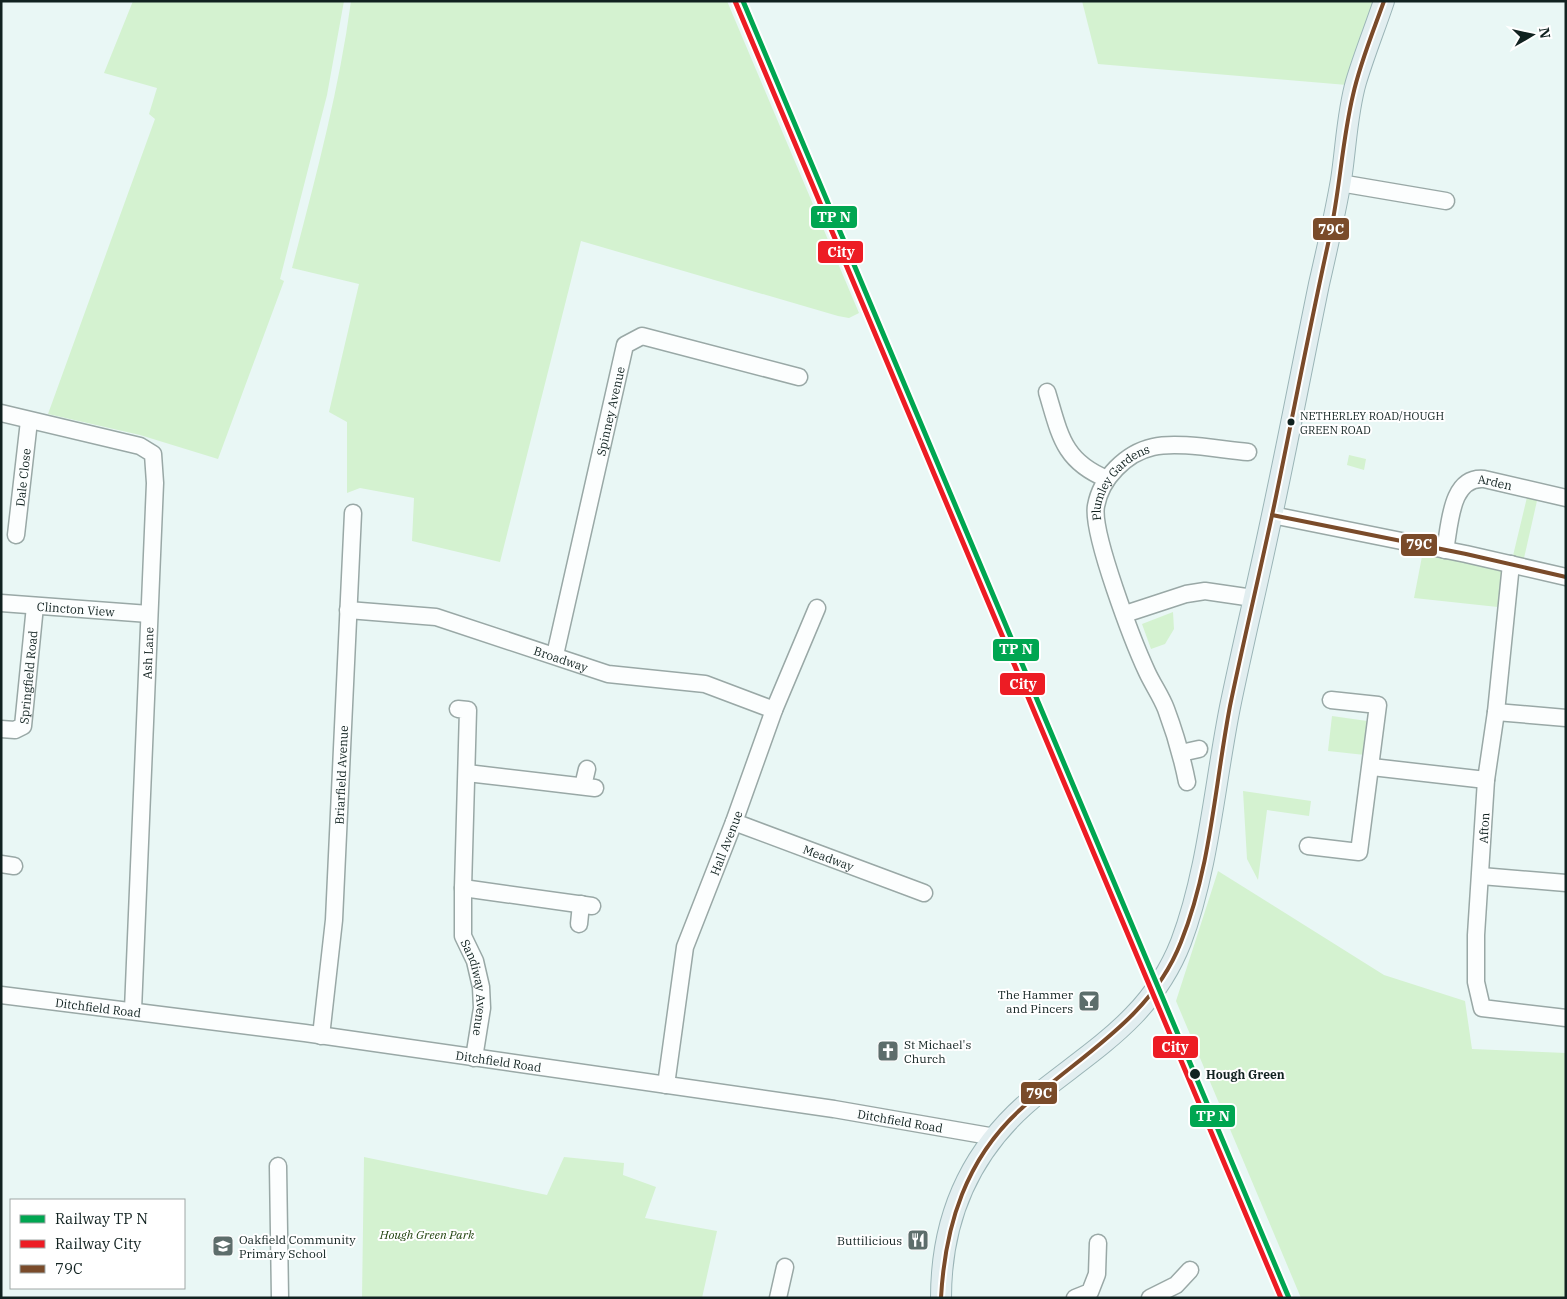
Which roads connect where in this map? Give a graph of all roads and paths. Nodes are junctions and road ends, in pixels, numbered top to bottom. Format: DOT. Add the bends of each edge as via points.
graph roads {
  1 [pos="1384,1"];
  2 [pos="1340,183"];
  3 [pos="1446,201"];
  4 [pos="799,377"];
  5 [pos="1047,392"];
  6 [pos="1,414"];
  7 [pos="29,421"];
  8 [pos="1248,452"];
  9 [pos="1107,479"];
  10 [pos="1566,498"];
  11 [pos="353,513"];
  12 [pos="1272,515"];
  13 [pos="16,535"];
  14 [pos="1445,550"];
  15 [pos="1511,564"];
  16 [pos="1566,576"];
  17 [pos="1253,598"];
  18 [pos="1,602"];
  19 [pos="35,606"];
  20 [pos="817,608"];
  21 [pos="348,610"];
  22 [pos="149,614"];
  23 [pos="1125,614"];
  24 [pos="555,654"];
  25 [pos="1331,700"];
  26 [pos="458,709"];
  27 [pos="774,710"];
  28 [pos="1496,712"];
  29 [pos="1566,718"];
  30 [pos="1,729"];
  31 [pos="1199,749"];
  32 [pos="1181,753"];
  33 [pos="1372,767"];
  34 [pos="587,768"];
  35 [pos="467,773"];
  36 [pos="1486,780"];
  37 [pos="1187,782"];
  38 [pos="734,822"];
  39 [pos="1308,846"];
  40 [pos="1481,876"];
  41 [pos="1566,883"];
  42 [pos="463,888"];
  43 [pos="924,893"];
  44 [pos="579,924"];
  45 [pos="1,995"];
  46 [pos="133,1010"];
  47 [pos="1566,1018"];
  48 [pos="321,1036"];
  49 [pos="474,1058"];
  50 [pos="666,1085"];
  51 [pos="995,1137"];
  52 [pos="278,1166"];
  53 [pos="1098,1243"];
  54 [pos="785,1267"];
  55 [pos="1190,1270"];
  56 [pos="1087,1296"];
  57 [pos="280,1298"];
  58 [pos="778,1298"];
  59 [pos="941,1298"];
  60 [pos="1150,1298"];
  1 -- 2 [label="main road" via="1355,84"];
  2 -- 3 [label="street"];
  2 -- 12 [label="main road"];
  4 -- 24 [label="street, Spinney Avenue" via="642,336 625,345"];
  5 -- 9 [label="street" via="1062,440 1072,457 1087,471"];
  6 -- 7 [label="street, Ash Lane"];
  7 -- 13 [label="street, Dale Close"];
  7 -- 22 [label="street, Ash Lane" via="140,446 153,454 155,483"];
  8 -- 9 [label="street, Plumley Gardens" via="1154,446 1135,454"];
  9 -- 23 [label="street, Plumley Gardens" via="1096,507 1096,527"];
  10 -- 14 [label="street, Arden" via="1484,479 1471,480 1457,494"];
  11 -- 21 [label="street, Briarfield Avenue"];
  12 -- 14 [label="street"];
  12 -- 17 [label="main road"];
  14 -- 15 [label="street"];
  15 -- 16 [label="street"];
  15 -- 28 [label="street, Afton"];
  17 -- 23 [label="street" via="1205,591"];
  17 -- 51 [label="main road" via="1199,878 1185,930 1168,970 1148,1000 1113,1037 1042,1090"];
  18 -- 19 [label="street, Clincton View"];
  19 -- 22 [label="street, Clincton View"];
  19 -- 30 [label="street, Springfield Road" via="23,726 14,730"];
  20 -- 27 [label="street, Hall Avenue"];
  21 -- 24 [label="street, Broadway" via="436,616"];
  21 -- 48 [label="street, Briarfield Avenue" via="334,920"];
  22 -- 46 [label="street, Ash Lane"];
  23 -- 32 [label="street, Plumley Gardens" via="1146,671 1166,707"];
  24 -- 27 [label="street, Broadway" via="608,674 705,684"];
  25 -- 33 [label="street" via="1378,705"];
  26 -- 35 [label="street, Sandiway Avenue" via="468,710"];
  27 -- 38 [label="street, Hall Avenue"];
  28 -- 29 [label="street"];
  28 -- 36 [label="street, Afton"];
  31 -- 32 [label="street"];
  32 -- 37 [label="street, Plumley Gardens"];
  33 -- 36 [label="street"];
  33 -- 39 [label="street" via="1360,852"];
  34 -- 35 [label="street" via="589,787"];
  35 -- 42 [label="street, Sandiway Avenue"];
  36 -- 40 [label="street, Afton"];
  38 -- 43 [label="street, Meadway"];
  38 -- 50 [label="street, Hall Avenue" via="685,947"];
  40 -- 41 [label="street"];
  40 -- 47 [label="street, Afton" via="1476,982 1482,1008"];
  42 -- 44 [label="street" via="587,905"];
  42 -- 49 [label="street, Sandiway Avenue" via="464,936 476,961 481,987 482,1008"];
  45 -- 46 [label="street, Ditchfield Road"];
  46 -- 48 [label="street, Ditchfield Road"];
  48 -- 49 [label="street, Ditchfield Road"];
  49 -- 50 [label="street, Ditchfield Road"];
  50 -- 51 [label="street, Ditchfield Road" via="834,1109"];
  51 -- 59 [label="main road" via="977,1162 952,1214 942,1254"];
  52 -- 57 [label="street"];
  53 -- 56 [label="street" via="1097,1274"];
  54 -- 58 [label="street"];
  55 -- 60 [label="street" via="1176,1284"];
}
